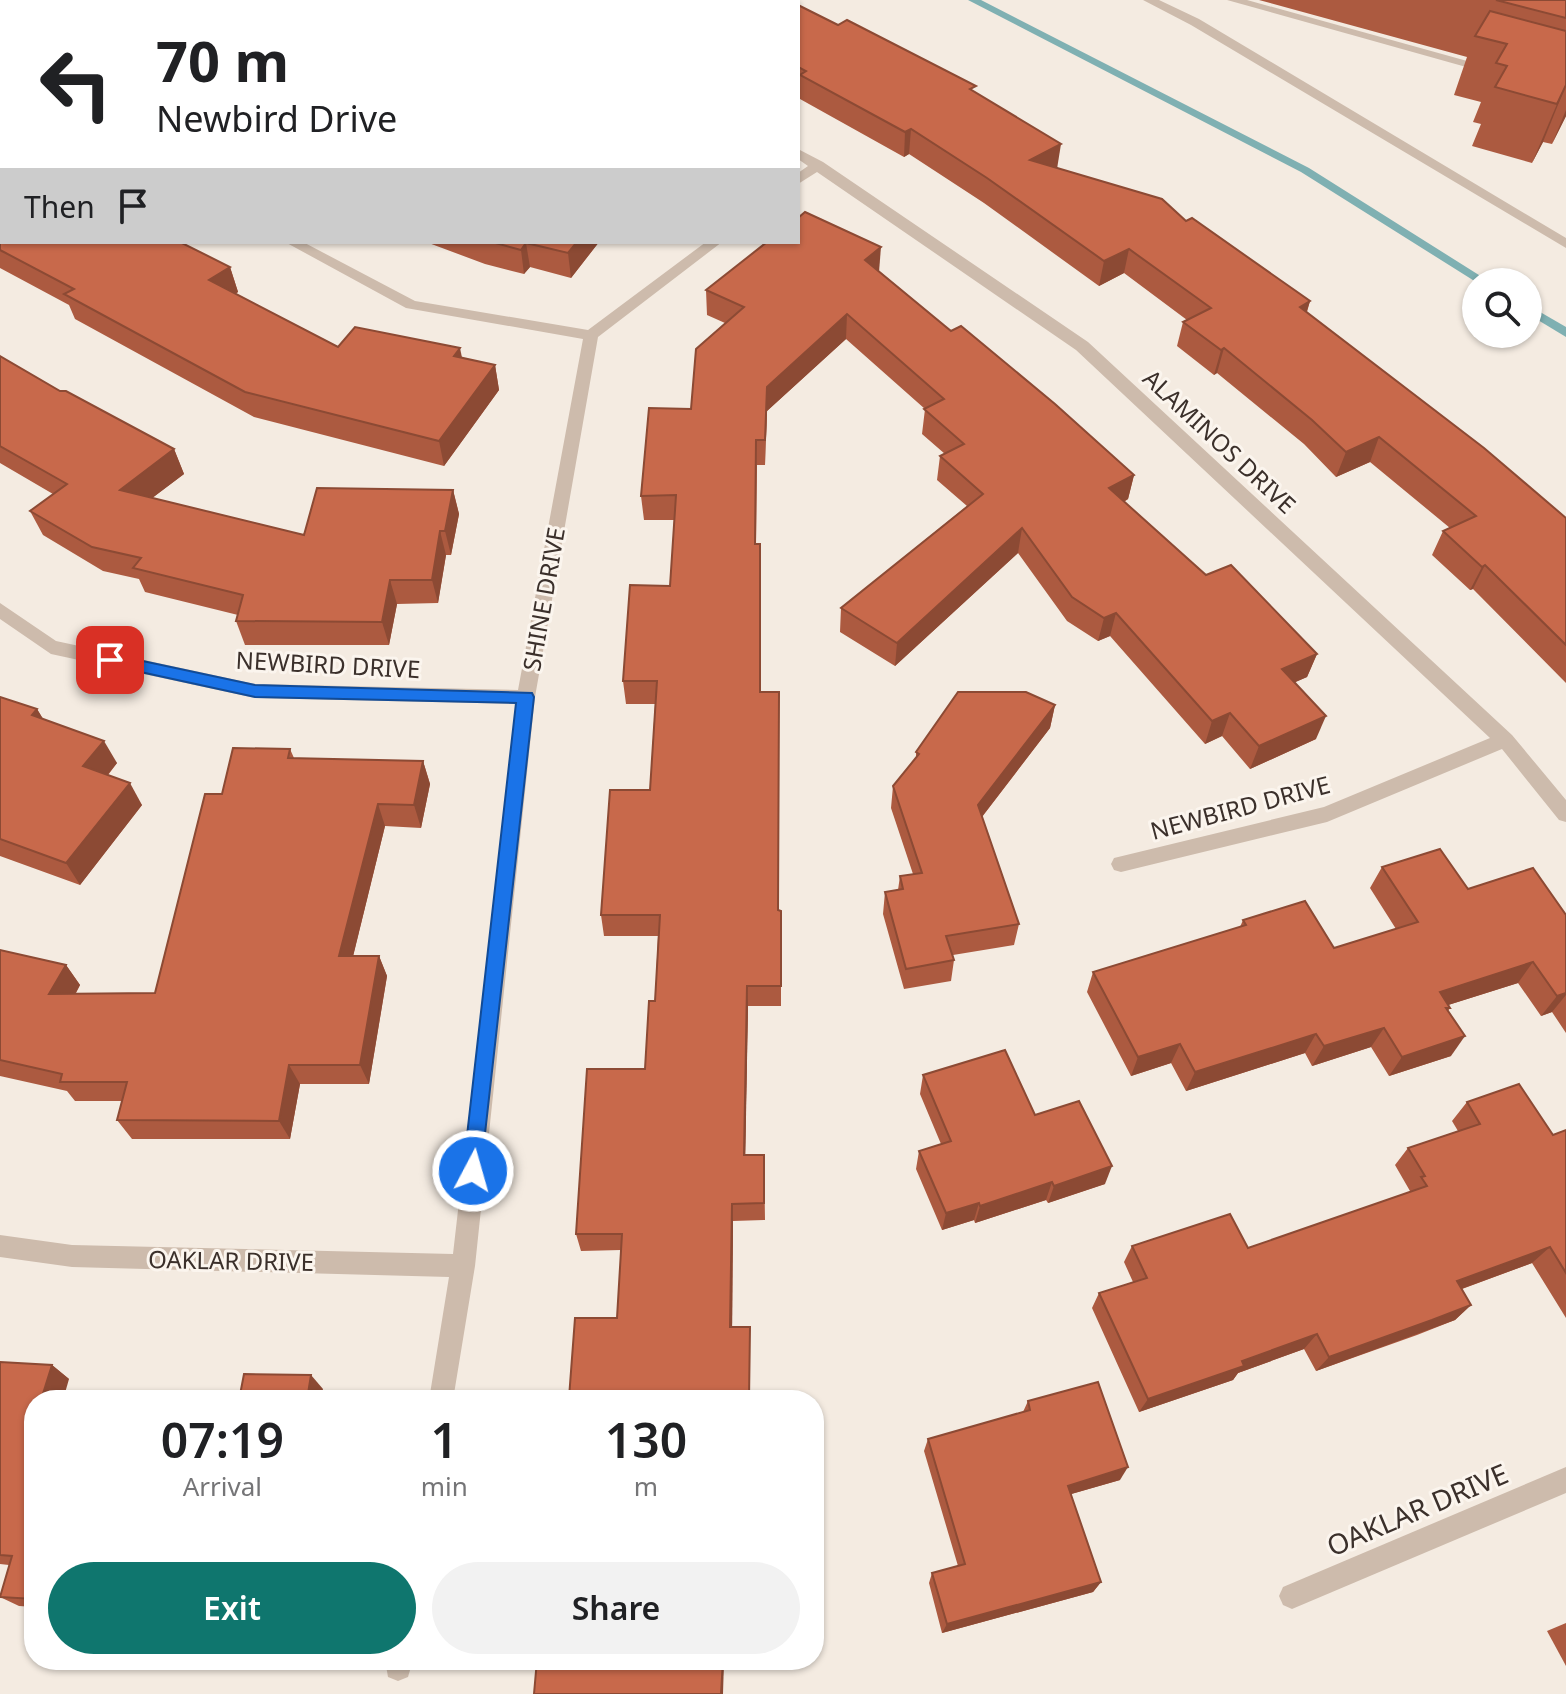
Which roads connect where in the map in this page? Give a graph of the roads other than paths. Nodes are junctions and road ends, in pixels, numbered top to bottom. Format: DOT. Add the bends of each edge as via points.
graph roads {
  1 [pos="1149,0"];
  2 [pos="1233,0"];
  3 [pos="1505,74"];
  4 [pos="800,154"];
  5 [pos="818,165"];
  6 [pos="800,178"];
  7 [pos="296,244"];
  8 [pos="712,244"];
  9 [pos="1566,244"];
  10 [pos="591,335"];
  11 [pos="0,610"];
  12 [pos="526,697"];
  13 [pos="1505,740"];
  14 [pos="1566,814"];
  15 [pos="1121,864"];
  16 [pos="0,1246"];
  17 [pos="463,1266"];
  18 [pos="443,1390"];
  19 [pos="1566,1480"];
  20 [pos="1292,1596"];
  1 -- 9 [label="street" via="1209,29"];
  2 -- 3 [label="street"];
  4 -- 5 [label="street, ALAMINOS DRIVE"];
  5 -- 6 [label="street"];
  5 -- 13 [label="street, ALAMINOS DRIVE" via="1082,346"];
  7 -- 10 [label="street" via="411,305"];
  8 -- 10 [label="street"];
  10 -- 12 [label="street, SHINE DRIVE"];
  11 -- 12 [label="street, NEWBIRD DRIVE" via="51,647 255,691"];
  12 -- 17 [label="street, SHINE DRIVE"];
  13 -- 14 [label="street, ALAMINOS DRIVE"];
  13 -- 15 [label="street, NEWBIRD DRIVE" via="1327,814"];
  16 -- 17 [label="street, OAKLAR DRIVE" via="72,1256"];
  17 -- 18 [label="street, SHINE DRIVE"];
  19 -- 20 [label="street, OAKLAR DRIVE"];
}
